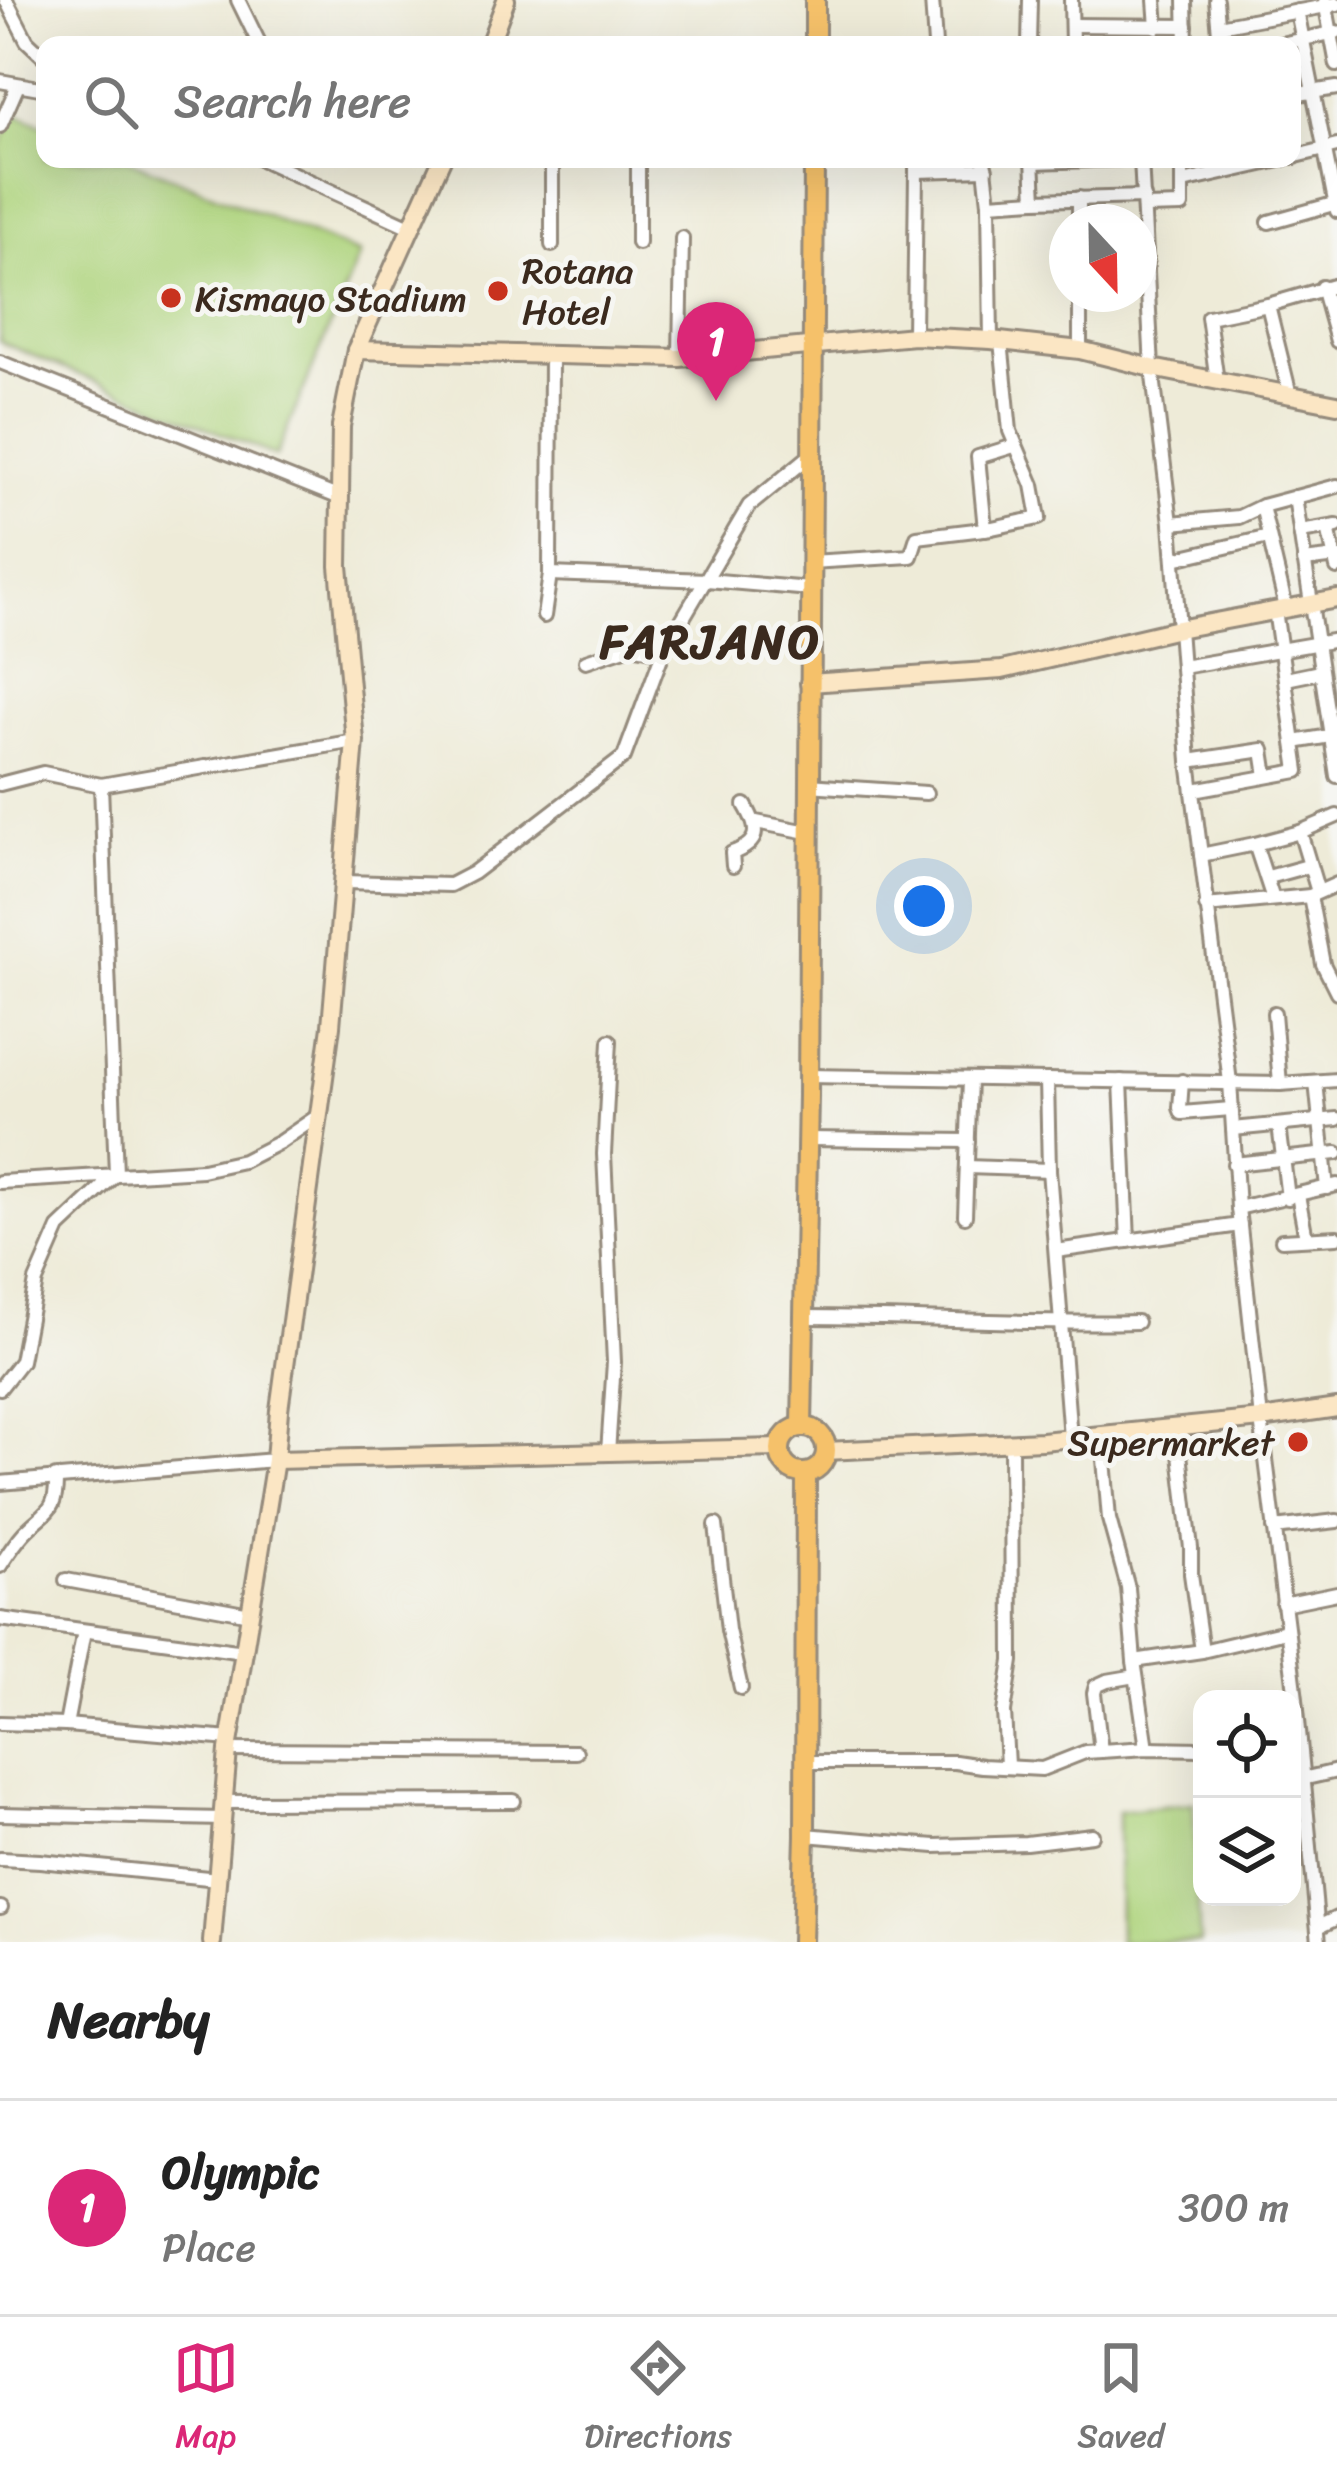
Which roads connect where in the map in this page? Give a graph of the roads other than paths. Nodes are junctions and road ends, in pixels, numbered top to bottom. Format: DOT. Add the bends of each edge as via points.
graph roads {
  1 [pos="6,0"];
  2 [pos="238,0"];
  3 [pos="506,0"];
  4 [pos="815,0"];
  5 [pos="932,0"];
  6 [pos="1030,0"];
  7 [pos="1071,0"];
  8 [pos="1155,0"];
  9 [pos="1185,0"];
  10 [pos="1216,0"];
  11 [pos="1329,3"];
  12 [pos="1280,7"];
  13 [pos="1297,11"];
  14 [pos="1072,25"];
  15 [pos="1186,26"];
  16 [pos="1219,26"];
  17 [pos="1105,27"];
  18 [pos="1157,27"];
  19 [pos="1334,32"];
  20 [pos="256,36"];
  21 [pos="492,36"];
  22 [pos="814,36"];
  23 [pos="934,36"];
  24 [pos="1029,36"];
  25 [pos="1072,36"];
  26 [pos="1106,36"];
  27 [pos="1186,36"];
  28 [pos="1220,36"];
  29 [pos="1304,39"];
  30 [pos="1301,40"];
  31 [pos="36,50"];
  32 [pos="1337,65"];
  33 [pos="0,81"];
  34 [pos="18,85"];
  35 [pos="36,88"];
  36 [pos="1337,88"];
  37 [pos="1313,92"];
  38 [pos="1301,94"];
  39 [pos="0,125"];
  40 [pos="1331,148"];
  41 [pos="1301,155"];
  42 [pos="289,168"];
  43 [pos="438,168"];
  44 [pos="552,168"];
  45 [pos="638,168"];
  46 [pos="814,168"];
  47 [pos="916,168"];
  48 [pos="985,168"];
  49 [pos="1033,168"];
  50 [pos="1142,168"];
  51 [pos="1182,168"];
  52 [pos="1219,168"];
  53 [pos="1183,182"];
  54 [pos="1079,198"];
  55 [pos="1035,200"];
  56 [pos="1144,202"];
  57 [pos="988,203"];
  58 [pos="1079,204"];
  59 [pos="1336,206"];
  60 [pos="1269,221"];
  61 [pos="410,226"];
  62 [pos="682,238"];
  63 [pos="638,243"];
  64 [pos="552,244"];
  65 [pos="1337,285"];
  66 [pos="1322,287"];
  67 [pos="1268,305"];
  68 [pos="1080,312"];
  69 [pos="1333,319"];
  70 [pos="914,336"];
  71 [pos="996,340"];
  72 [pos="1337,341"];
  73 [pos="813,345"];
  74 [pos="356,350"];
  75 [pos="1080,350"];
  76 [pos="551,355"];
  77 [pos="680,358"];
  78 [pos="0,362"];
  79 [pos="1152,368"];
  80 [pos="1216,381"];
  81 [pos="1290,395"];
  82 [pos="1337,404"];
  83 [pos="1014,446"];
  84 [pos="811,455"];
  85 [pos="1337,486"];
  86 [pos="1295,496"];
  87 [pos="340,498"];
  88 [pos="1262,506"];
  89 [pos="1171,523"];
  90 [pos="1332,527"];
  91 [pos="985,529"];
  92 [pos="1300,532"];
  93 [pos="1269,537"];
  94 [pos="1174,559"];
  95 [pos="1304,561"];
  96 [pos="1336,561"];
  97 [pos="810,562"];
  98 [pos="550,574"];
  99 [pos="707,580"];
  100 [pos="810,589"];
  101 [pos="1337,599"];
  102 [pos="1310,604"];
  103 [pos="1280,609"];
  104 [pos="544,616"];
  105 [pos="1178,629"];
  106 [pos="1337,640"];
  107 [pos="1315,643"];
  108 [pos="1282,650"];
  109 [pos="663,652"];
  110 [pos="586,661"];
  111 [pos="1182,667"];
  112 [pos="1320,672"];
  113 [pos="1286,679"];
  114 [pos="809,683"];
  115 [pos="1333,736"];
  116 [pos="355,741"];
  117 [pos="1294,742"];
  118 [pos="1237,754"];
  119 [pos="1189,761"];
  120 [pos="1337,774"];
  121 [pos="1267,776"];
  122 [pos="1241,782"];
  123 [pos="0,784"];
  124 [pos="101,785"];
  125 [pos="808,785"];
  126 [pos="1194,790"];
  127 [pos="926,793"];
  128 [pos="745,806"];
  129 [pos="1337,816"];
  130 [pos="756,822"];
  131 [pos="808,832"];
  132 [pos="1300,832"];
  133 [pos="1256,844"];
  134 [pos="1201,855"];
  135 [pos="733,866"];
  136 [pos="1308,866"];
  137 [pos="1268,877"];
  138 [pos="345,882"];
  139 [pos="1337,884"];
  140 [pos="1314,894"];
  141 [pos="1273,899"];
  142 [pos="1206,906"];
  143 [pos="1335,986"];
  144 [pos="1274,1013"];
  145 [pos="610,1041"];
  146 [pos="808,1076"];
  147 [pos="970,1079"];
  148 [pos="1047,1080"];
  149 [pos="1337,1080"];
  150 [pos="1121,1081"];
  151 [pos="1182,1081"];
  152 [pos="1230,1082"];
  153 [pos="1316,1082"];
  154 [pos="1280,1084"];
  155 [pos="1231,1109"];
  156 [pos="318,1116"];
  157 [pos="1337,1119"];
  158 [pos="1320,1121"];
  159 [pos="1279,1125"];
  160 [pos="1233,1129"];
  161 [pos="808,1139"];
  162 [pos="968,1141"];
  163 [pos="1330,1154"];
  164 [pos="1282,1159"];
  165 [pos="1234,1164"];
  166 [pos="967,1167"];
  167 [pos="1049,1170"];
  168 [pos="116,1174"];
  169 [pos="0,1182"];
  170 [pos="1332,1186"];
  171 [pos="1293,1196"];
  172 [pos="1238,1208"];
  173 [pos="965,1216"];
  174 [pos="1240,1226"];
  175 [pos="1337,1237"];
  176 [pos="1306,1238"];
  177 [pos="1128,1240"];
  178 [pos="1282,1240"];
  179 [pos="1056,1251"];
  180 [pos="806,1317"];
  181 [pos="1137,1322"];
  182 [pos="1061,1324"];
  183 [pos="0,1388"];
  184 [pos="1337,1408"];
  185 [pos="1261,1419"];
  186 [pos="802,1427"];
  187 [pos="1177,1429"];
  188 [pos="1102,1435"];
  189 [pos="1070,1438"];
  190 [pos="1011,1443"];
  191 [pos="780,1448"];
  192 [pos="825,1451"];
  193 [pos="608,1453"];
  194 [pos="275,1460"];
  195 [pos="806,1473"];
  196 [pos="56,1477"];
  197 [pos="0,1484"];
  198 [pos="1337,1521"];
  199 [pos="716,1525"];
  200 [pos="1274,1528"];
  201 [pos="0,1566"];
  202 [pos="66,1580"];
  203 [pos="1337,1593"];
  204 [pos="1283,1604"];
  205 [pos="250,1614"];
  206 [pos="0,1619"];
  207 [pos="1286,1630"];
  208 [pos="84,1631"];
  209 [pos="244,1652"];
  210 [pos="1202,1652"];
  211 [pos="1134,1660"];
  212 [pos="1136,1676"];
  213 [pos="741,1688"];
  214 [pos="1293,1690"];
  215 [pos="0,1723"];
  216 [pos="66,1725"];
  217 [pos="229,1745"];
  218 [pos="1147,1748"];
  219 [pos="1193,1749"];
  220 [pos="1101,1751"];
  221 [pos="576,1752"];
  222 [pos="805,1762"];
  223 [pos="1006,1765"];
  224 [pos="1337,1771"];
  225 [pos="1301,1775"];
  226 [pos="1302,1779"];
  227 [pos="1300,1798"];
  228 [pos="514,1801"];
  229 [pos="224,1810"];
  230 [pos="0,1814"];
  231 [pos="1301,1828"];
  232 [pos="1092,1834"];
  233 [pos="805,1835"];
  234 [pos="0,1859"];
  235 [pos="218,1879"];
  236 [pos="1337,1918"];
  237 [pos="1318,1935"];
  238 [pos="212,1942"];
  239 [pos="802,1942"];
  1 -- 31 [label="street"];
  2 -- 20 [label="street"];
  3 -- 21 [label="street"];
  4 -- 22 [label="main road"];
  5 -- 23 [label="street"];
  6 -- 24 [label="street"];
  7 -- 14 [label="street"];
  8 -- 18 [label="street"];
  9 -- 15 [label="street"];
  10 -- 16 [label="street"];
  11 -- 13 [label="street"];
  11 -- 19 [label="street"];
  12 -- 13 [label="street"];
  12 -- 16 [label="street"];
  13 -- 29 [label="street"];
  14 -- 17 [label="street"];
  14 -- 25 [label="street"];
  15 -- 18 [label="street"];
  15 -- 27 [label="street"];
  16 -- 28 [label="street"];
  17 -- 18 [label="street"];
  17 -- 26 [label="street"];
  19 -- 29 [label="street"];
  19 -- 32 [label="street"];
  29 -- 30 [label="street"];
  29 -- 37 [label="street"];
  33 -- 34 [label="street"];
  34 -- 35 [label="street"];
  34 -- 39 [label="street"];
  36 -- 37 [label="street"];
  37 -- 38 [label="street"];
  37 -- 40 [label="street"];
  40 -- 41 [label="street"];
  40 -- 59 [label="street"];
  42 -- 61 [label="street"];
  43 -- 61 [label="street"];
  44 -- 64 [label="street"];
  45 -- 63 [label="street"];
  46 -- 73 [label="main road"];
  47 -- 70 [label="street"];
  48 -- 57 [label="street"];
  49 -- 55 [label="street"];
  50 -- 56 [label="street"];
  51 -- 53 [label="street"];
  52 -- 53 [label="street"];
  53 -- 56 [label="street" via="1182,206"];
  54 -- 55 [label="street"];
  54 -- 56 [label="street"];
  54 -- 58 [label="street"];
  55 -- 57 [label="street"];
  56 -- 79 [label="street"];
  57 -- 71 [label="street"];
  59 -- 60 [label="street"];
  61 -- 74 [label="street"];
  62 -- 77 [label="street"];
  65 -- 66 [label="street"];
  66 -- 67 [label="street"];
  66 -- 69 [label="street"];
  67 -- 80 [label="street" via="1208,317"];
  67 -- 81 [label="street"];
  68 -- 75 [label="street"];
  69 -- 72 [label="street"];
  70 -- 71 [label="street"];
  70 -- 73 [label="street"];
  71 -- 75 [label="street"];
  71 -- 83 [label="street"];
  73 -- 77 [label="street"];
  73 -- 84 [label="main road"];
  74 -- 76 [label="street"];
  74 -- 87 [label="street" via="341,426"];
  75 -- 79 [label="street"];
  76 -- 77 [label="street"];
  76 -- 98 [label="street"];
  78 -- 87 [label="street"];
  79 -- 80 [label="street"];
  79 -- 89 [label="street"];
  80 -- 81 [label="street"];
  81 -- 82 [label="street"];
  83 -- 91 [label="street" via="978,457"];
  83 -- 91 [label="street" via="1039,518"];
  84 -- 97 [label="main road"];
  84 -- 99 [label="street" via="749,506"];
  85 -- 86 [label="street"];
  86 -- 88 [label="street"];
  86 -- 92 [label="street"];
  87 -- 116 [label="street"];
  88 -- 89 [label="street" via="1239,517"];
  88 -- 93 [label="street"];
  89 -- 94 [label="street"];
  90 -- 92 [label="street"];
  90 -- 96 [label="street"];
  91 -- 97 [label="street" via="917,537 911,556"];
  92 -- 95 [label="street"];
  93 -- 94 [label="street"];
  93 -- 103 [label="street"];
  94 -- 105 [label="street"];
  95 -- 96 [label="street"];
  95 -- 102 [label="street"];
  97 -- 100 [label="main road"];
  98 -- 99 [label="street"];
  98 -- 104 [label="street"];
  99 -- 100 [label="street"];
  99 -- 109 [label="street"];
  100 -- 114 [label="main road"];
  101 -- 102 [label="street"];
  102 -- 103 [label="street"];
  102 -- 107 [label="street"];
  103 -- 105 [label="street"];
  103 -- 108 [label="street"];
  105 -- 111 [label="street"];
  105 -- 114 [label="street" via="1002,670"];
  106 -- 107 [label="street"];
  107 -- 108 [label="street"];
  107 -- 112 [label="street"];
  108 -- 111 [label="street"];
  108 -- 113 [label="street"];
  109 -- 110 [label="street" via="631,646"];
  109 -- 138 [label="street" via="624,757 473,873 450,885"];
  111 -- 119 [label="street"];
  112 -- 113 [label="street"];
  112 -- 115 [label="street"];
  113 -- 117 [label="street"];
  114 -- 125 [label="main road"];
  115 -- 117 [label="street"];
  115 -- 120 [label="street"];
  116 -- 124 [label="street"];
  116 -- 138 [label="street"];
  117 -- 121 [label="street" via="1298,771"];
  118 -- 119 [label="street"];
  118 -- 121 [label="street" via="1263,750"];
  118 -- 122 [label="street"];
  119 -- 126 [label="street"];
  121 -- 122 [label="street"];
  122 -- 126 [label="street"];
  123 -- 124 [label="street" via="43,773"];
  124 -- 168 [label="street"];
  125 -- 127 [label="street"];
  125 -- 131 [label="main road"];
  126 -- 134 [label="street"];
  128 -- 130 [label="street"];
  129 -- 132 [label="street"];
  130 -- 131 [label="street"];
  130 -- 135 [label="street" via="747,848 731,854"];
  131 -- 146 [label="main road"];
  132 -- 133 [label="street"];
  132 -- 136 [label="street"];
  133 -- 134 [label="street"];
  133 -- 137 [label="street"];
  134 -- 142 [label="street"];
  136 -- 137 [label="street"];
  136 -- 140 [label="street"];
  137 -- 141 [label="street"];
  138 -- 156 [label="street"];
  139 -- 140 [label="street"];
  140 -- 141 [label="street"];
  140 -- 143 [label="street" via="1322,959"];
  141 -- 142 [label="street"];
  142 -- 152 [label="street"];
  144 -- 154 [label="street"];
  145 -- 193 [label="street"];
  146 -- 147 [label="street"];
  146 -- 161 [label="main road"];
  147 -- 148 [label="street"];
  147 -- 162 [label="street"];
  148 -- 150 [label="street"];
  148 -- 167 [label="street"];
  149 -- 153 [label="street"];
  150 -- 151 [label="street"];
  150 -- 177 [label="street"];
  151 -- 152 [label="street"];
  151 -- 155 [label="street" via="1182,1113"];
  152 -- 154 [label="street"];
  152 -- 155 [label="street"];
  153 -- 154 [label="street"];
  153 -- 158 [label="street"];
  155 -- 160 [label="street"];
  156 -- 168 [label="street" via="243,1161"];
  156 -- 194 [label="street"];
  157 -- 158 [label="street"];
  158 -- 159 [label="street"];
  158 -- 163 [label="street"];
  159 -- 160 [label="street"];
  159 -- 164 [label="street"];
  160 -- 165 [label="street"];
  161 -- 162 [label="street"];
  161 -- 180 [label="main road"];
  162 -- 166 [label="street"];
  163 -- 164 [label="street"];
  163 -- 170 [label="street"];
  164 -- 165 [label="street"];
  164 -- 171 [label="street"];
  165 -- 172 [label="street"];
  166 -- 167 [label="street"];
  166 -- 173 [label="street"];
  167 -- 179 [label="street"];
  168 -- 169 [label="street"];
  168 -- 183 [label="street" via="59,1228 36,1281 21,1360"];
  170 -- 171 [label="street"];
  171 -- 172 [label="street"];
  171 -- 176 [label="street"];
  172 -- 174 [label="street"];
  174 -- 177 [label="street"];
  174 -- 185 [label="street"];
  175 -- 176 [label="street"];
  176 -- 178 [label="street"];
  177 -- 179 [label="street"];
  179 -- 182 [label="street"];
  180 -- 182 [label="street"];
  180 -- 186 [label="main road"];
  181 -- 182 [label="street"];
  182 -- 189 [label="street"];
  184 -- 185 [label="street"];
  185 -- 187 [label="street"];
  185 -- 200 [label="street"];
  186 -- 191 [label="main road" via="788,1432"];
  186 -- 192 [label="main road" via="820,1436"];
  187 -- 188 [label="street"];
  187 -- 210 [label="street"];
  188 -- 189 [label="street"];
  188 -- 211 [label="street"];
  189 -- 190 [label="street"];
  190 -- 192 [label="street"];
  190 -- 223 [label="street"];
  191 -- 193 [label="street"];
  191 -- 195 [label="main road" via="785,1466"];
  192 -- 195 [label="main road"];
  193 -- 194 [label="street"];
  194 -- 196 [label="street"];
  194 -- 205 [label="street"];
  195 -- 222 [label="main road"];
  196 -- 197 [label="street"];
  196 -- 201 [label="street" via="52,1510"];
  198 -- 200 [label="street"];
  199 -- 213 [label="street"];
  200 -- 204 [label="street"];
  202 -- 205 [label="street"];
  203 -- 204 [label="street"];
  204 -- 207 [label="street"];
  205 -- 209 [label="street"];
  206 -- 208 [label="street"];
  207 -- 210 [label="street"];
  207 -- 214 [label="street"];
  208 -- 209 [label="street"];
  208 -- 216 [label="street"];
  209 -- 217 [label="street"];
  210 -- 211 [label="street"];
  211 -- 212 [label="street"];
  212 -- 218 [label="street"];
  212 -- 220 [label="street" via="1096,1686"];
  215 -- 216 [label="street"];
  216 -- 217 [label="street"];
  217 -- 221 [label="street"];
  217 -- 229 [label="street"];
  218 -- 219 [label="street"];
  218 -- 220 [label="street"];
  220 -- 223 [label="street" via="1042,1768"];
  222 -- 223 [label="street"];
  222 -- 233 [label="main road"];
  224 -- 226 [label="street"];
  225 -- 226 [label="street"];
  226 -- 227 [label="street"];
  228 -- 229 [label="street"];
  229 -- 230 [label="street"];
  229 -- 235 [label="street"];
  231 -- 237 [label="street"];
  232 -- 233 [label="street" via="935,1846"];
  233 -- 239 [label="main road"];
  234 -- 235 [label="street"];
  235 -- 238 [label="street"];
  236 -- 237 [label="street"];
}
